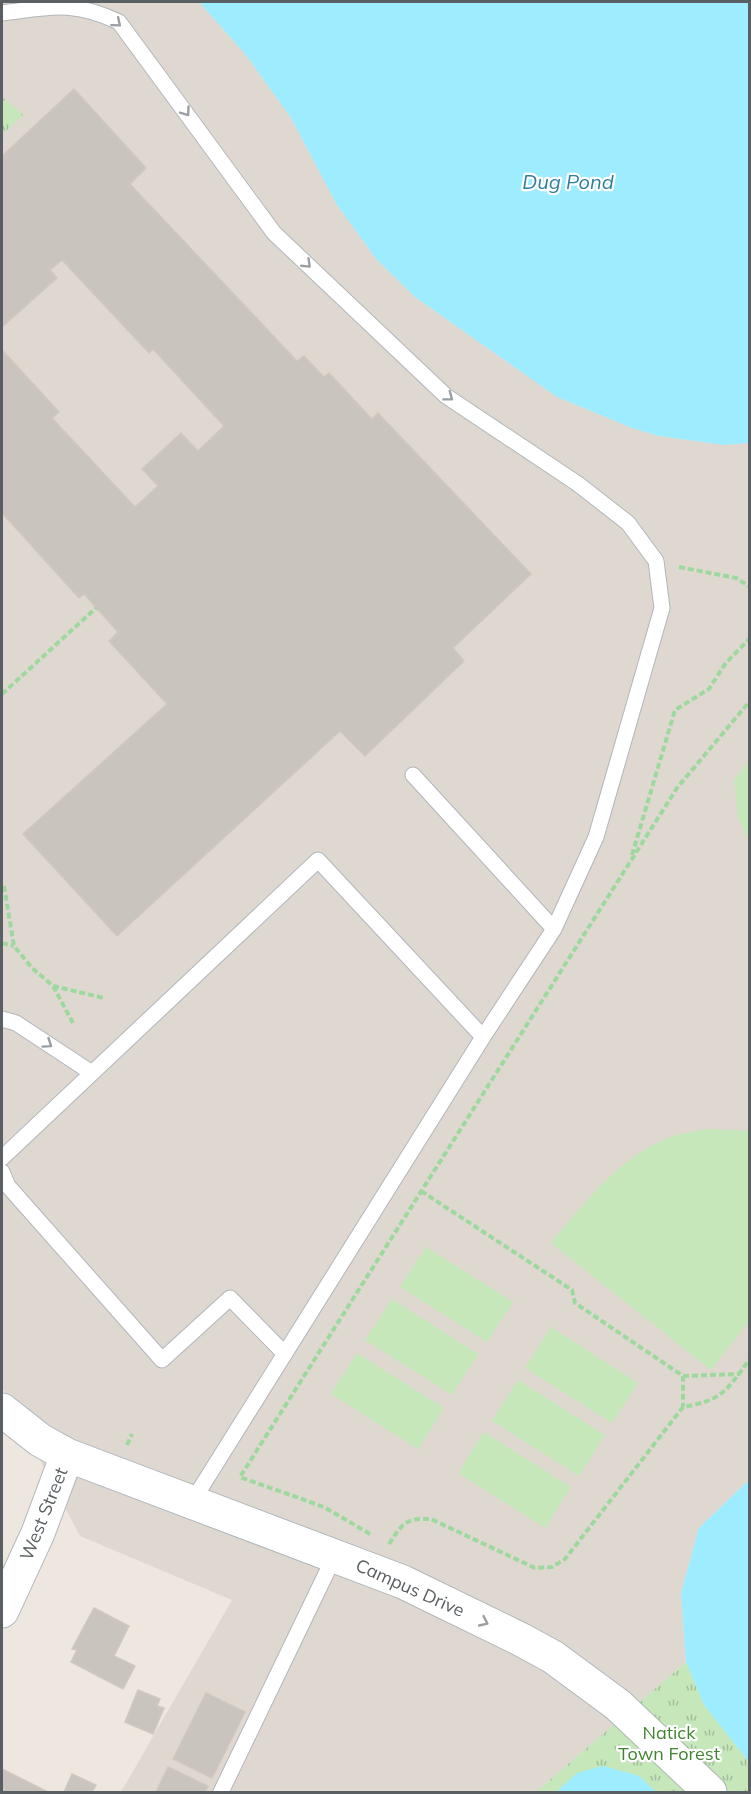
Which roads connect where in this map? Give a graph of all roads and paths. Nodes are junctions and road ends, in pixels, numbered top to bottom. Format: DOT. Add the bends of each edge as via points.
graph roads {
  1 [pos="2,13"];
  2 [pos="677,566"];
  3 [pos="750,587"];
  4 [pos="96,608"];
  5 [pos="750,638"];
  6 [pos="2,694"];
  7 [pos="750,701"];
  8 [pos="413,775"];
  9 [pos="630,862"];
  10 [pos="4,886"];
  11 [pos="554,929"];
  12 [pos="2,943"];
  13 [pos="14,946"];
  14 [pos="53,986"];
  15 [pos="104,998"];
  16 [pos="2,1019"];
  17 [pos="74,1025"];
  18 [pos="483,1037"];
  19 [pos="92,1073"];
  20 [pos="2,1158"];
  21 [pos="2,1172"];
  22 [pos="420,1191"];
  23 [pos="285,1354"];
  24 [pos="750,1359"];
  25 [pos="739,1374"];
  26 [pos="683,1376"];
  27 [pos="683,1407"];
  28 [pos="2,1410"];
  29 [pos="67,1455"];
  30 [pos="192,1502"];
  31 [pos="335,1555"];
  32 [pos="2,1611"];
  33 [pos="221,1792"];
  34 [pos="710,1792"];
  1 -- 11 [label="lane, one-way" via="73,4 119,22 274,233 446,396 578,484 628,523 656,561 662,608 596,837"];
  2 -- 3 [label="path" via="736,578"];
  4 -- 6 [label="path"];
  5 -- 9 [label="path" via="725,664 709,689 675,710"];
  7 -- 9 [label="path" via="677,788"];
  8 -- 11 [label="lane"];
  9 -- 22 [label="path"];
  10 -- 13 [label="path"];
  11 -- 18 [label="lane"];
  12 -- 13 [label="path"];
  13 -- 14 [label="path"];
  14 -- 15 [label="path"];
  14 -- 17 [label="path"];
  16 -- 19 [label="lane, one-way" via="16,1023"];
  18 -- 19 [label="lane" via="318,860"];
  18 -- 23 [label="lane"];
  19 -- 20 [label="lane"];
  21 -- 23 [label="lane" via="8,1186 162,1360 230,1298"];
  22 -- 26 [label="path" via="572,1290 575,1303"];
  22 -- 27 [label="path" via="240,1477 324,1507 388,1545 402,1525 413,1518 431,1519 534,1568 552,1567 565,1559"];
  23 -- 30 [label="lane"];
  24 -- 25 [label="path"];
  25 -- 26 [label="path"];
  25 -- 27 [label="path" via="726,1391 709,1402"];
  26 -- 27 [label="path"];
  28 -- 29 [label="street, West Street" via="40,1440"];
  29 -- 30 [label="street, Campus Drive"];
  29 -- 32 [label="street, West Street" via="38,1533"];
  30 -- 31 [label="street, Campus Drive"];
  31 -- 33 [label="lane"];
  31 -- 34 [label="street, Campus Drive, one-way" via="403,1582 553,1657 618,1705"];
}
